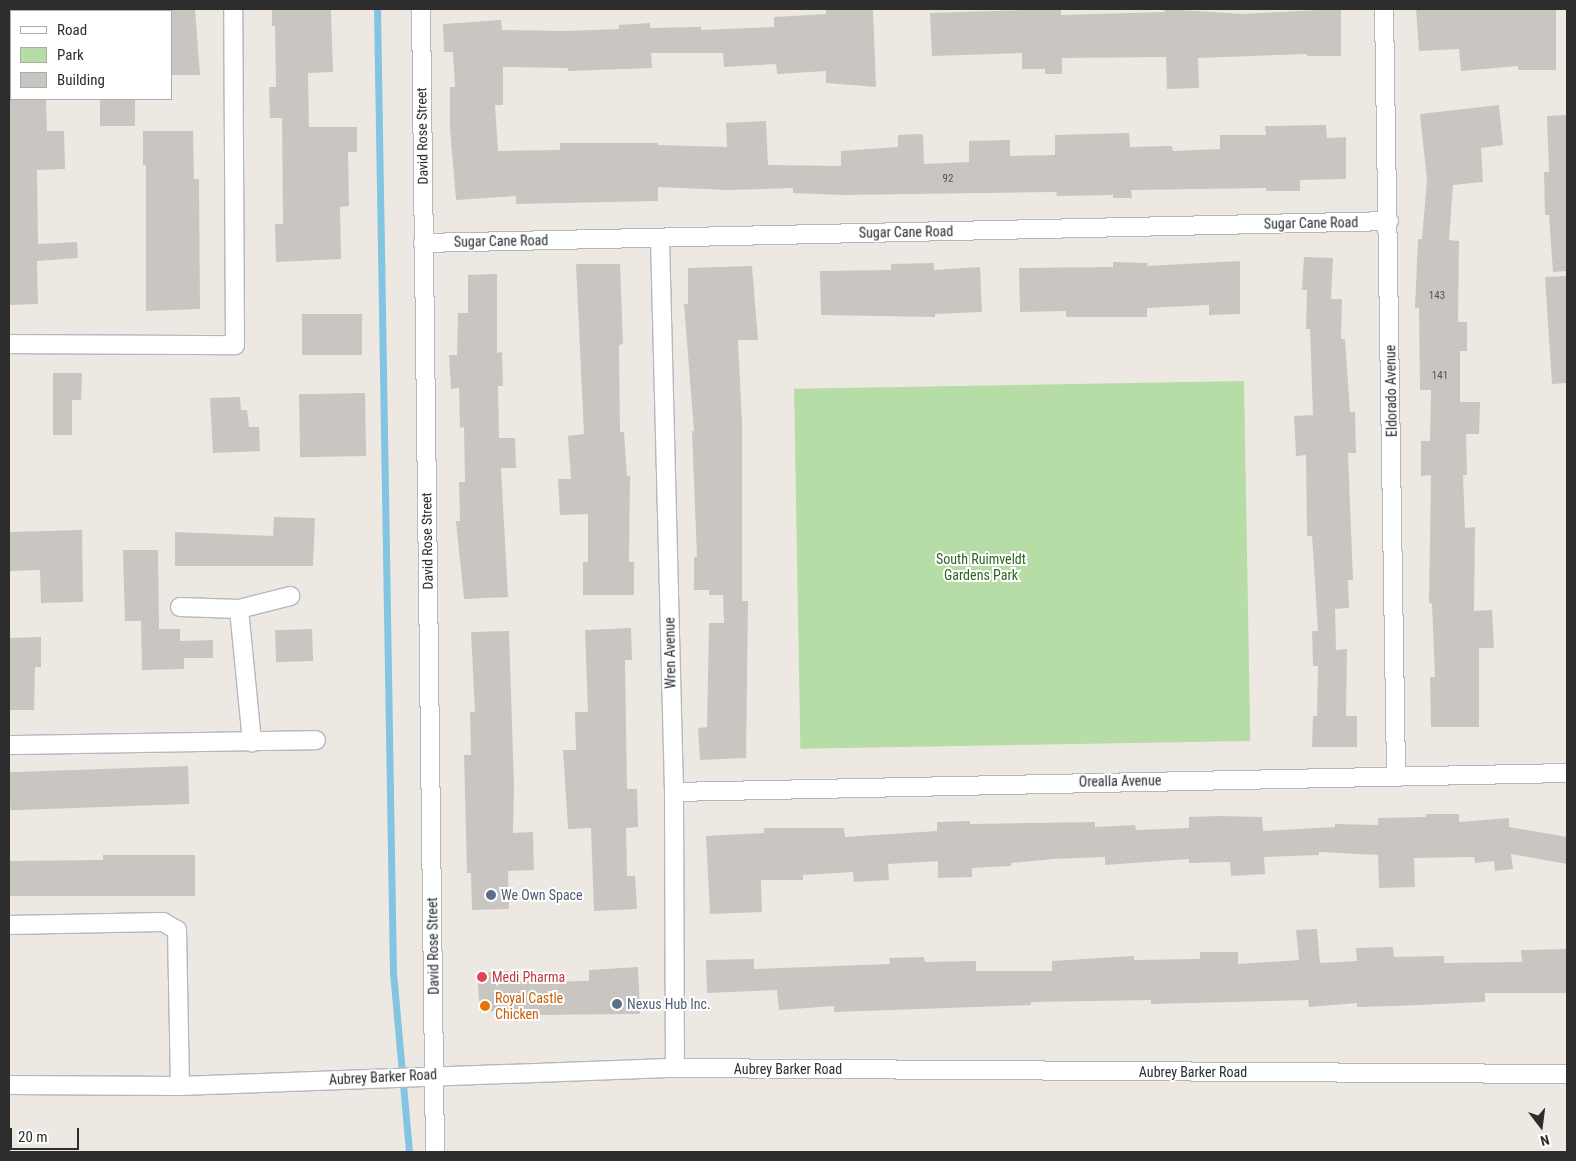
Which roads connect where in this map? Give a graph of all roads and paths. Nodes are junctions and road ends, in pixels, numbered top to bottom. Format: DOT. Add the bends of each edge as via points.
graph roads {
  1 [pos="233,9"];
  2 [pos="421,9"];
  3 [pos="1384,9"];
  4 [pos="1389,222"];
  5 [pos="660,238"];
  6 [pos="423,243"];
  7 [pos="9,344"];
  8 [pos="290,596"];
  9 [pos="180,607"];
  10 [pos="239,609"];
  11 [pos="316,740"];
  12 [pos="252,742"];
  13 [pos="9,745"];
  14 [pos="1567,773"];
  15 [pos="1396,774"];
  16 [pos="674,792"];
  17 [pos="9,925"];
  18 [pos="675,1068"];
  19 [pos="436,1074"];
  20 [pos="1567,1074"];
  21 [pos="9,1085"];
  22 [pos="180,1086"];
  23 [pos="435,1152"];
  1 -- 7 [label="street" via="235,345"];
  2 -- 6 [label="street, David Rose Street"];
  3 -- 4 [label="street, Eldorado Avenue"];
  4 -- 5 [label="street, Sugar Cane Road"];
  4 -- 15 [label="street, Eldorado Avenue"];
  5 -- 6 [label="street, Sugar Cane Road"];
  5 -- 16 [label="street, Wren Avenue"];
  6 -- 19 [label="street, David Rose Street"];
  8 -- 10 [label="street"];
  9 -- 10 [label="street"];
  10 -- 12 [label="street"];
  11 -- 12 [label="street"];
  12 -- 13 [label="street"];
  14 -- 15 [label="street, Orealla Avenue"];
  15 -- 16 [label="street, Orealla Avenue"];
  16 -- 18 [label="street, Wren Avenue"];
  17 -- 22 [label="street" via="163,922 177,930"];
  18 -- 19 [label="street, Aubrey Barker Road"];
  18 -- 20 [label="street, Aubrey Barker Road"];
  19 -- 22 [label="street, Aubrey Barker Road"];
  19 -- 23 [label="street, David Rose Street"];
  21 -- 22 [label="street, Aubrey Barker Road"];
}
